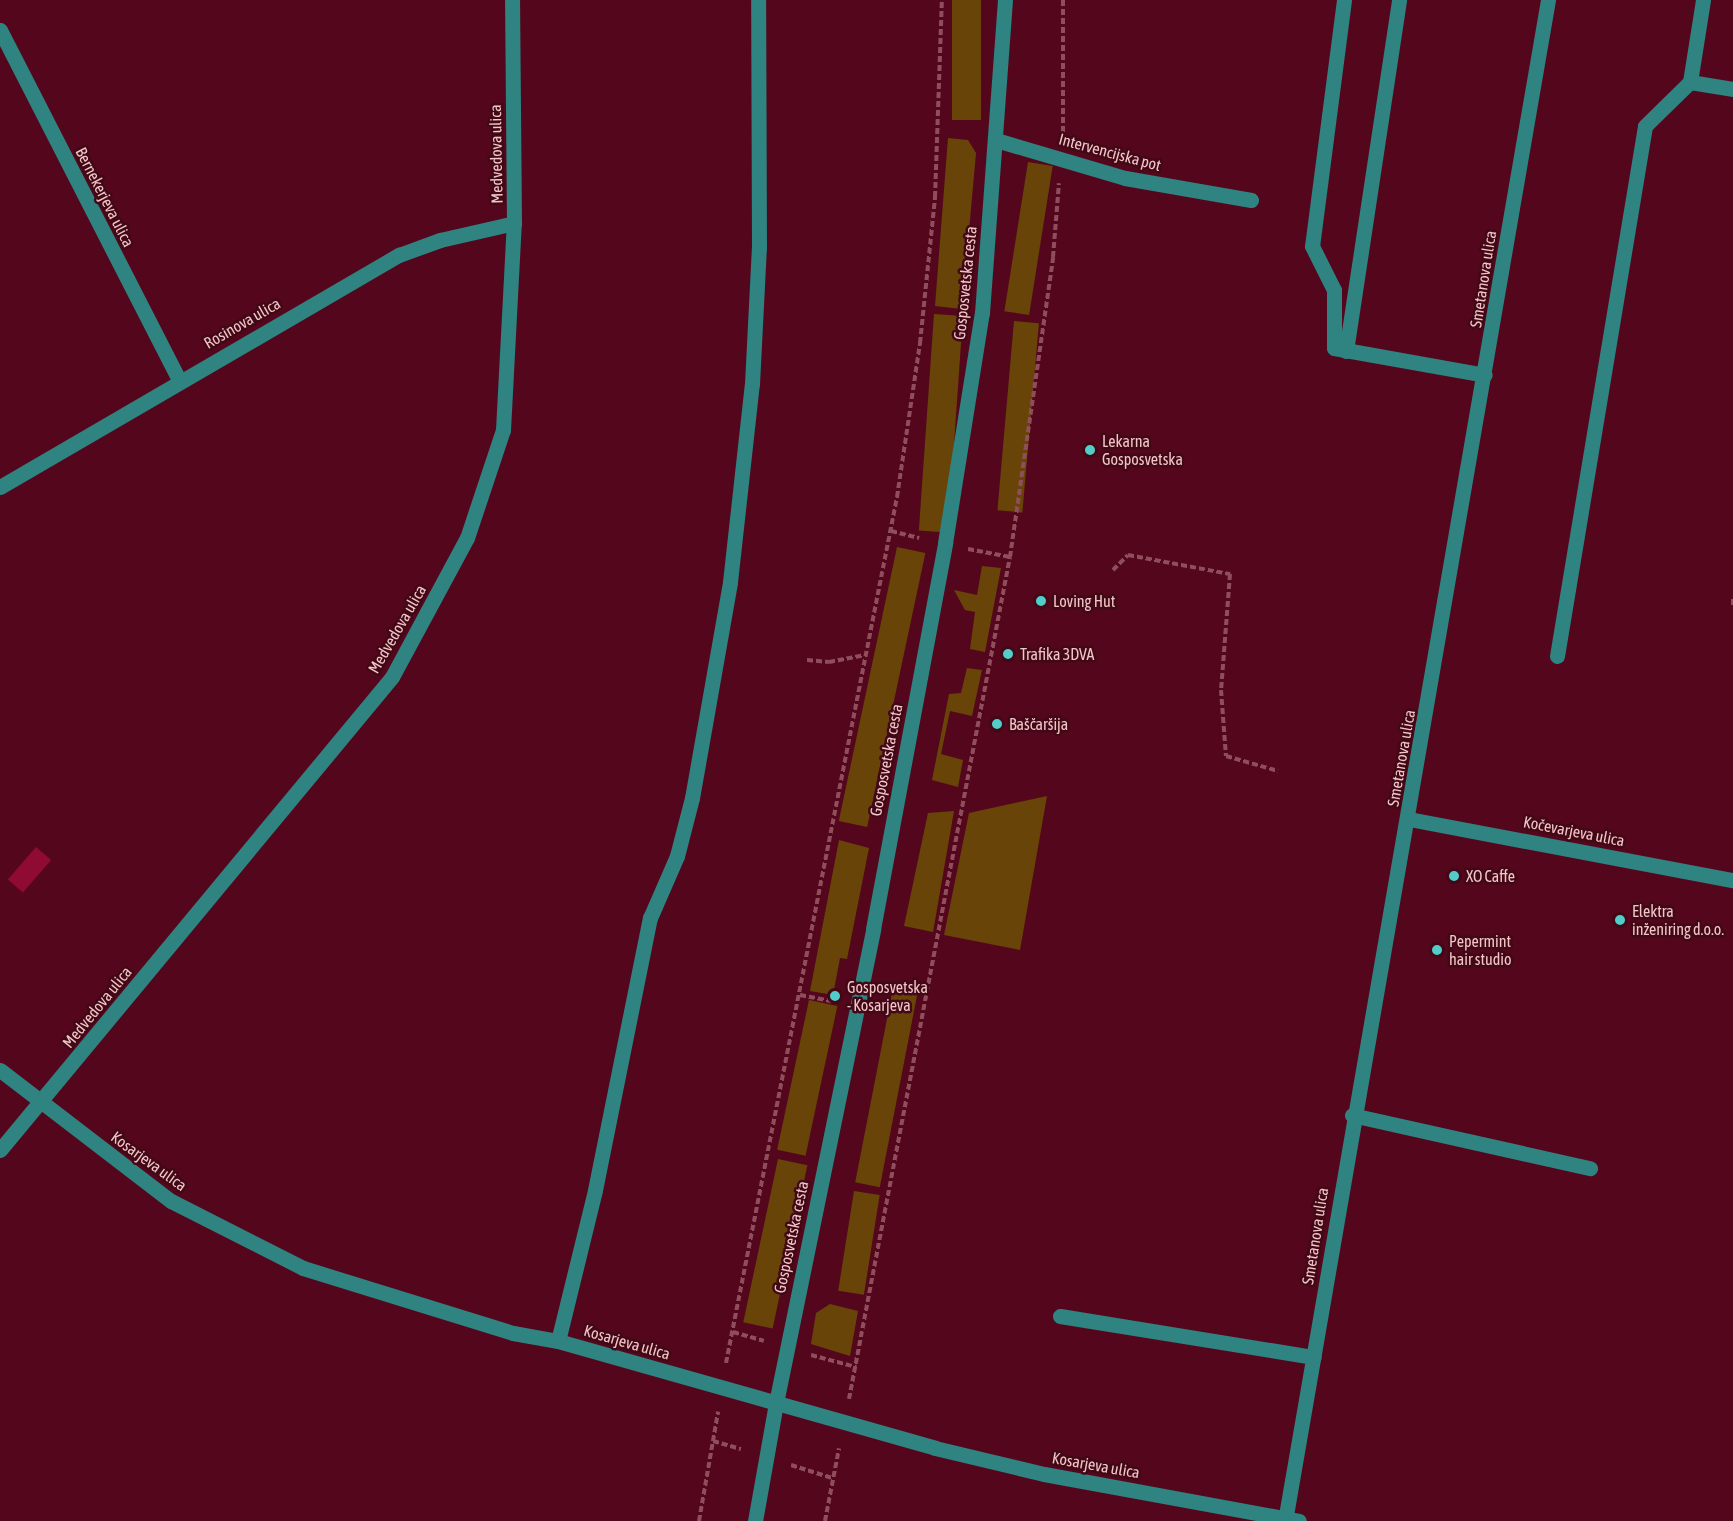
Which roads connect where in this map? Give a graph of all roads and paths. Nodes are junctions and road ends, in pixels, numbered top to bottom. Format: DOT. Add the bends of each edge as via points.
graph roads {
  1 [pos="512,0"];
  2 [pos="758,0"];
  3 [pos="942,0"];
  4 [pos="1005,0"];
  5 [pos="1063,0"];
  6 [pos="1344,0"];
  7 [pos="1399,0"];
  8 [pos="1548,0"];
  9 [pos="1703,0"];
  10 [pos="0,30"];
  11 [pos="1690,82"];
  12 [pos="1733,89"];
  13 [pos="996,140"];
  14 [pos="1061,157"];
  15 [pos="1251,200"];
  16 [pos="514,223"];
  17 [pos="1346,351"];
  18 [pos="1485,375"];
  19 [pos="179,380"];
  20 [pos="0,487"];
  21 [pos="891,531"];
  22 [pos="928,540"];
  23 [pos="962,548"];
  24 [pos="1010,557"];
  25 [pos="1113,570"];
  26 [pos="1733,599"];
  27 [pos="1733,605"];
  28 [pos="866,655"];
  29 [pos="1557,656"];
  30 [pos="807,660"];
  31 [pos="1278,771"];
  32 [pos="1409,819"];
  33 [pos="1733,880"];
  34 [pos="800,995"];
  35 [pos="857,1007"];
  36 [pos="0,1070"];
  37 [pos="41,1103"];
  38 [pos="1352,1114"];
  39 [pos="0,1150"];
  40 [pos="1590,1168"];
  41 [pos="1060,1316"];
  42 [pos="558,1341"];
  43 [pos="1314,1357"];
  44 [pos="722,1387"];
  45 [pos="850,1394"];
  46 [pos="776,1403"];
  47 [pos="838,1451"];
  48 [pos="1290,1520"];
  49 [pos="699,1521"];
  50 [pos="755,1521"];
  51 [pos="825,1521"];
  1 -- 16 [label="street, Medvedova ulica"];
  2 -- 42 [label="street" via="760,201 752,384 725,614 692,798 677,856 650,918 595,1190"];
  3 -- 21 [label="path" via="935,197 920,343"];
  4 -- 13 [label="street, Gosposvetska cesta"];
  5 -- 14 [label="path" via="1066,109"];
  6 -- 17 [label="street" via="1312,246 1334,290 1334,348"];
  7 -- 17 [label="street"];
  8 -- 18 [label="street, Smetanova ulica"];
  9 -- 11 [label="street"];
  10 -- 19 [label="street, Bernekerjeva ulica"];
  11 -- 12 [label="street"];
  11 -- 29 [label="street" via="1645,126"];
  13 -- 14 [label="street, Intervencijska pot"];
  13 -- 35 [label="street, Gosposvetska cesta" via="981,324 945,543"];
  14 -- 15 [label="street, Intervencijska pot" via="1125,178"];
  14 -- 24 [label="path" via="1053,257"];
  16 -- 19 [label="street, Rosinova ulica" via="440,240 399,255"];
  16 -- 37 [label="street, Medvedova ulica" via="503,430 467,538 435,600 392,677"];
  17 -- 18 [label="street"];
  18 -- 32 [label="street, Smetanova ulica"];
  19 -- 20 [label="street, Rosinova ulica"];
  21 -- 22 [label="path"];
  21 -- 28 [label="path"];
  23 -- 24 [label="path"];
  24 -- 45 [label="path"];
  25 -- 31 [label="path" via="1128,555 1230,574 1221,690 1226,756"];
  26 -- 27 [label="path"];
  28 -- 30 [label="path" via="829,662"];
  28 -- 34 [label="path"];
  32 -- 33 [label="street, Kočevarjeva ulica"];
  32 -- 38 [label="street, Smetanova ulica"];
  34 -- 35 [label="path"];
  34 -- 44 [label="path"];
  35 -- 46 [label="street, Gosposvetska cesta"];
  36 -- 37 [label="street, Kosarjeva ulica"];
  37 -- 39 [label="street, Medvedova ulica"];
  37 -- 42 [label="street, Kosarjeva ulica" via="171,1201 303,1269 513,1334"];
  38 -- 40 [label="street"];
  38 -- 43 [label="street, Smetanova ulica"];
  41 -- 43 [label="street"];
  42 -- 44 [label="street, Kosarjeva ulica"];
  43 -- 48 [label="street, Smetanova ulica"];
  44 -- 46 [label="street, Kosarjeva ulica"];
  44 -- 49 [label="path"];
  46 -- 48 [label="street, Kosarjeva ulica" via="1044,1474"];
  46 -- 50 [label="street, Gosposvetska cesta"];
  47 -- 51 [label="path"];
}
